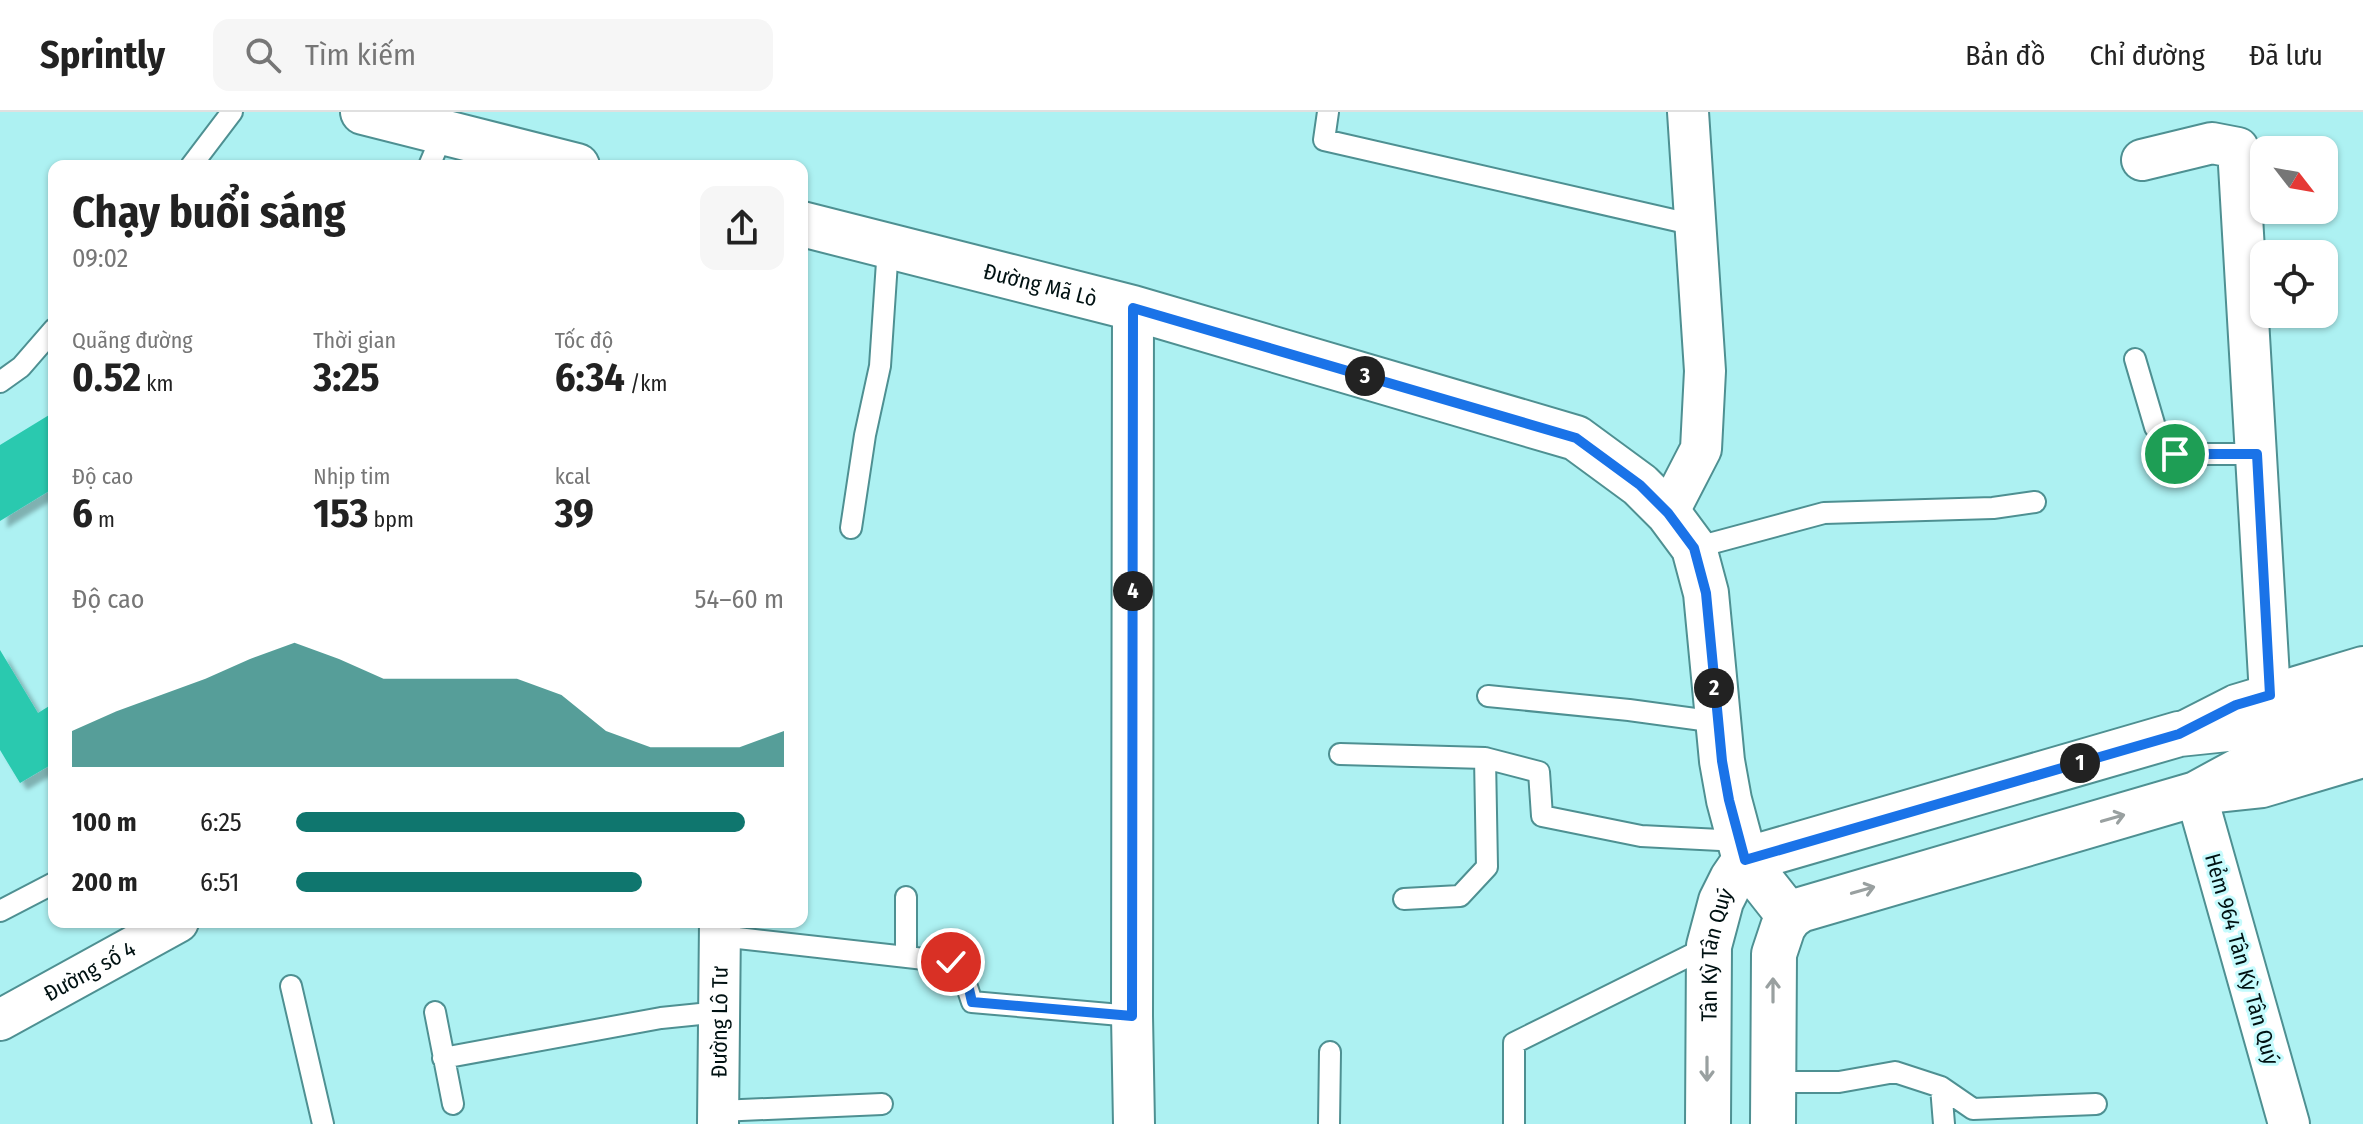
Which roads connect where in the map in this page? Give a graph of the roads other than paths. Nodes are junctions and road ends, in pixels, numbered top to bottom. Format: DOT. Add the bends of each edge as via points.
graph roads {
  1 [pos="232,112"];
  2 [pos="363,112"];
  3 [pos="1328,112"];
  4 [pos="1688,112"];
  5 [pos="436,149"];
  6 [pos="196,160"];
  7 [pos="526,160"];
  8 [pos="2142,160"];
  9 [pos="1695,225"];
  10 [pos="808,226"];
  11 [pos="888,247"];
  12 [pos="1133,308"];
  13 [pos="48,336"];
  14 [pos="2135,359"];
  15 [pos="0,382"];
  16 [pos="2257,454"];
  17 [pos="2035,502"];
  18 [pos="1668,513"];
  19 [pos="851,528"];
  20 [pos="1694,548"];
  21 [pos="2363,667"];
  22 [pos="2363,693"];
  23 [pos="1488,696"];
  24 [pos="1717,722"];
  25 [pos="2257,728"];
  26 [pos="2363,731"];
  27 [pos="1340,754"];
  28 [pos="2363,757"];
  29 [pos="1485,758"];
  30 [pos="2196,794"];
  31 [pos="1742,851"];
  32 [pos="48,886"];
  33 [pos="906,897"];
  34 [pos="1404,899"];
  35 [pos="0,911"];
  36 [pos="1790,917"];
  37 [pos="167,928"];
  38 [pos="720,929"];
  39 [pos="1709,946"];
  40 [pos="906,957"];
  41 [pos="291,986"];
  42 [pos="435,1012"];
  43 [pos="720,1012"];
  44 [pos="1132,1016"];
  45 [pos="0,1020"];
  46 [pos="1330,1052"];
  47 [pos="443,1058"];
  48 [pos="1941,1087"];
  49 [pos="1772,1103"];
  50 [pos="453,1104"];
  51 [pos="882,1104"];
  52 [pos="2096,1104"];
  53 [pos="718,1117"];
  54 [pos="323,1124"];
  55 [pos="1134,1124"];
  56 [pos="1329,1124"];
  57 [pos="1514,1124"];
  58 [pos="1708,1124"];
  59 [pos="1944,1124"];
  60 [pos="2289,1124"];
  1 -- 6 [label="lane"];
  2 -- 5 [label="main road"];
  3 -- 9 [label="lane" via="1324,140"];
  4 -- 9 [label="street"];
  5 -- 7 [label="main road"];
  8 -- 16 [label="street" via="2212,143 2238,148"];
  9 -- 18 [label="street" via="1705,371 1701,449"];
  10 -- 11 [label="main road, Đường Mã Lò"];
  11 -- 12 [label="main road, Đường Mã Lò"];
  11 -- 19 [label="lane" via="880,366"];
  12 -- 18 [label="main road, Đường Mã Lò" via="1576,438 1640,485"];
  12 -- 44 [label="street"];
  13 -- 15 [label="lane"];
  14 -- 16 [label="lane" via="2155,427 2175,454"];
  16 -- 25 [label="street"];
  17 -- 20 [label="lane" via="1824,513"];
  18 -- 20 [label="main road, Đường Mã Lò"];
  20 -- 24 [label="main road, Đường Mã Lò" via="1706,593"];
  21 -- 25 [label="street, Tân Kỳ Tân Quý"];
  22 -- 25 [label="main road"];
  23 -- 24 [label="lane"];
  24 -- 31 [label="main road, Đường Mã Lò"];
  25 -- 26 [label="main road"];
  25 -- 30 [label="main road, Tân Kỳ Tân Quý"];
  25 -- 31 [label="main road, Tân Kỳ Tân Quý" via="2179,734"];
  27 -- 29 [label="lane"];
  28 -- 30 [label="street, Tân Kỳ Tân Quý" via="2262,787"];
  29 -- 31 [label="lane" via="1539,772 1542,816"];
  29 -- 34 [label="lane" via="1487,867 1460,896"];
  36 -- 30 [label="main road, Tân Kỳ Tân Quý, one-way" via="1810,906"];
  30 -- 60 [label="street, Hẻm 964 Tân Kỳ Tân Quý"];
  31 -- 36 [label="main road, Đường Mã Lò"];
  31 -- 39 [label="main road, Tân Kỳ Tân Quý"];
  32 -- 35 [label="lane"];
  33 -- 40 [label="lane"];
  49 -- 36 [label="main road, one-way" via="1774,954"];
  37 -- 45 [label="street, Đường số 4"];
  38 -- 40 [label="lane"];
  38 -- 43 [label="street, Đường Lô Tư"];
  39 -- 57 [label="lane" via="1514,1043"];
  39 -- 58 [label="main road, Tân Kỳ Tân Quý, one-way"];
  40 -- 44 [label="lane" via="960,966 972,1002"];
  41 -- 54 [label="lane"];
  42 -- 47 [label="lane"];
  43 -- 47 [label="lane"];
  43 -- 53 [label="street, Đường Lô Tư"];
  44 -- 55 [label="street"];
  46 -- 56 [label="lane"];
  47 -- 50 [label="lane"];
  48 -- 49 [label="lane" via="1895,1072"];
  48 -- 52 [label="lane" via="1973,1109"];
  48 -- 59 [label="lane"];
  51 -- 53 [label="lane"];
}
